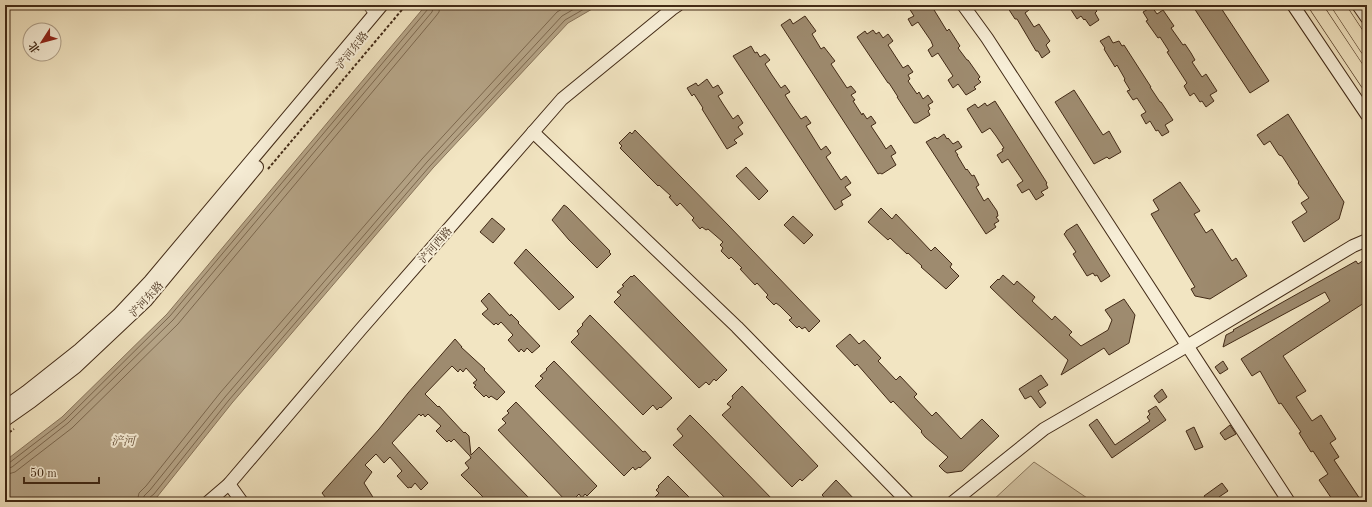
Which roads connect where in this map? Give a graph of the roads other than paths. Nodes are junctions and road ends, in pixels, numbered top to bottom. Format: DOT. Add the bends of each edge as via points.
graph roads {
  1 [pos="678,5"];
  2 [pos="963,5"];
  3 [pos="1293,5"];
  4 [pos="1315,5"];
  5 [pos="1338,5"];
  6 [pos="1358,5"];
  7 [pos="377,7"];
  8 [pos="1367,18"];
  9 [pos="1367,49"];
  10 [pos="1367,83"];
  11 [pos="1367,114"];
  12 [pos="533,132"];
  13 [pos="1367,240"];
  14 [pos="1187,346"];
  15 [pos="5,407"];
  16 [pos="5,420"];
  17 [pos="229,484"];
  18 [pos="208,502"];
  19 [pos="242,502"];
  20 [pos="908,502"];
  21 [pos="953,502"];
  22 [pos="1289,502"];
  1 -- 12 [label="street, 浐河西路" via="562,99"];
  2 -- 14 [label="street"];
  3 -- 11 [label="street"];
  4 -- 10 [label="main road"];
  5 -- 9 [label="main road"];
  6 -- 8 [label="street"];
  7 -- 15 [label="street, 浐河东路" via="150,281 118,315 57,368"];
  7 -- 16 [label="street, 浐河东路" via="368,32 146,301 76,366"];
  12 -- 17 [label="street, 浐河西路"];
  12 -- 20 [label="street" via="737,327"];
  13 -- 14 [label="street"];
  14 -- 21 [label="street" via="1044,429"];
  14 -- 22 [label="street"];
  17 -- 18 [label="street, 浐河西路"];
  17 -- 19 [label="street"];
}
